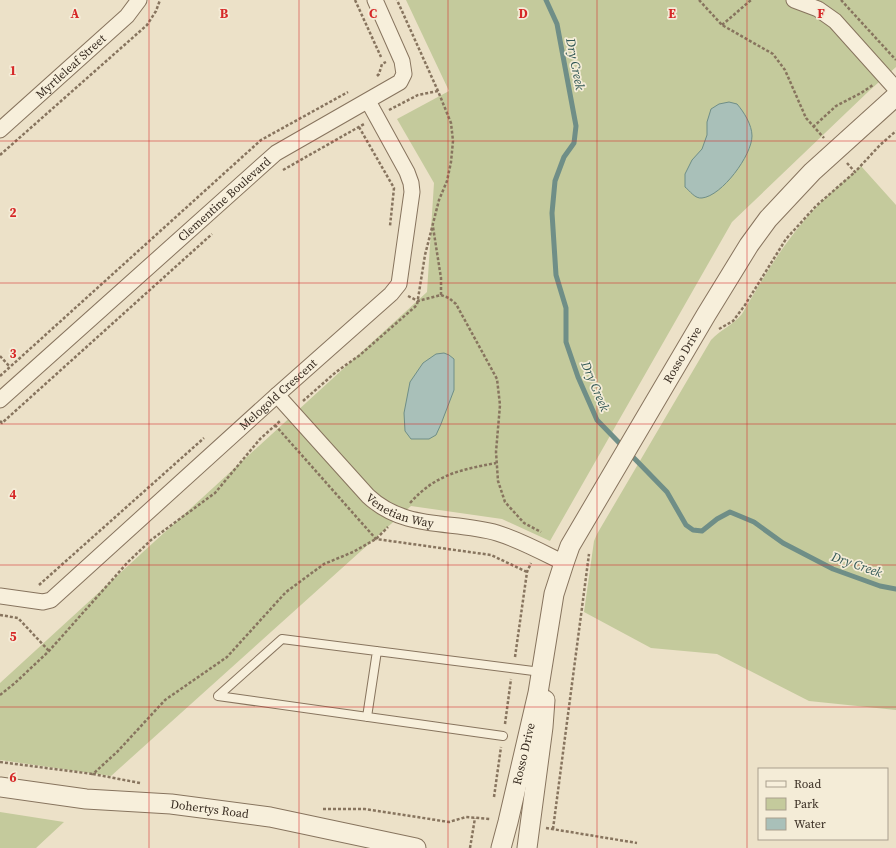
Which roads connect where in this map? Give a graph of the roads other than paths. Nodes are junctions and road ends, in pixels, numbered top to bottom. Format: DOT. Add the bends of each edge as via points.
graph roads {
  1 [pos="139,0"];
  2 [pos="375,0"];
  3 [pos="794,0"];
  4 [pos="896,90"];
  5 [pos="896,96"];
  6 [pos="368,101"];
  7 [pos="0,130"];
  8 [pos="3,392"];
  9 [pos="277,395"];
  10 [pos="567,554"];
  11 [pos="0,596"];
  12 [pos="377,651"];
  13 [pos="542,666"];
  14 [pos="367,717"];
  15 [pos="503,736"];
  16 [pos="0,787"];
  17 [pos="416,848"];
  18 [pos="501,848"];
  19 [pos="527,848"];
  1 -- 7 [label="street, Myrtleleaf Street" via="127,16"];
  2 -- 6 [label="street, Clementine Boulevard" via="404,70 400,82"];
  3 -- 4 [label="street" via="818,9 835,21"];
  5 -- 10 [label="street, Rosso Drive" via="812,172 768,219 749,245"];
  6 -- 8 [label="street, Clementine Boulevard" via="288,146 262,164"];
  6 -- 9 [label="street, Melogold Crescent" via="411,183 412,192 399,284 391,294"];
  9 -- 10 [label="street, Venetian Way" via="368,496 381,507 398,516 497,533"];
  9 -- 11 [label="street, Melogold Crescent" via="51,600 43,602"];
  10 -- 13 [label="street, Rosso Drive" via="554,594"];
  12 -- 13 [label="lane"];
  12 -- 14 [label="lane"];
  12 -- 14 [label="lane" via="282,639 218,696"];
  13 -- 18 [label="street, Rosso Drive" via="538,694"];
  13 -- 19 [label="street, Rosso Drive" via="546,688 543,727"];
  14 -- 15 [label="lane"];
  16 -- 17 [label="street, Dohertys Road" via="86,798 184,805 262,816"];
}
